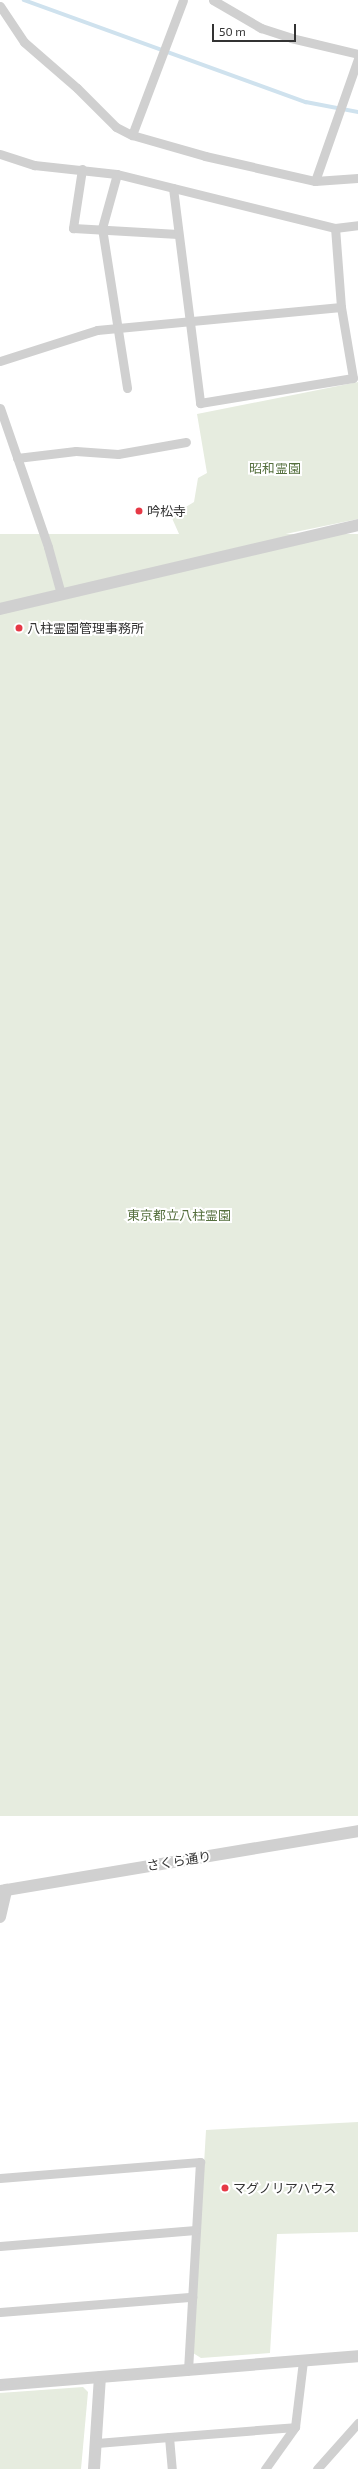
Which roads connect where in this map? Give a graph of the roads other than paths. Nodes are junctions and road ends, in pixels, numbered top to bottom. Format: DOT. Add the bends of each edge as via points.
graph roads {
  1 [pos="183,0"];
  2 [pos="213,0"];
  3 [pos="0,6"];
  4 [pos="358,54"];
  5 [pos="358,59"];
  6 [pos="132,135"];
  7 [pos="0,154"];
  8 [pos="82,169"];
  9 [pos="117,174"];
  10 [pos="358,178"];
  11 [pos="315,181"];
  12 [pos="173,188"];
  13 [pos="358,225"];
  14 [pos="102,228"];
  15 [pos="335,228"];
  16 [pos="178,234"];
  17 [pos="341,307"];
  18 [pos="189,322"];
  19 [pos="118,328"];
  20 [pos="0,361"];
  21 [pos="127,388"];
  22 [pos="0,408"];
  23 [pos="186,442"];
  24 [pos="17,458"];
  25 [pos="358,525"];
  26 [pos="60,594"];
  27 [pos="0,609"];
  28 [pos="358,1831"];
  29 [pos="3,1890"];
  30 [pos="0,1917"];
  31 [pos="0,2178"];
  32 [pos="195,2230"];
  33 [pos="0,2246"];
  34 [pos="192,2297"];
  35 [pos="0,2312"];
  36 [pos="358,2356"];
  37 [pos="303,2361"];
  38 [pos="188,2371"];
  39 [pos="100,2377"];
  40 [pos="0,2385"];
  41 [pos="358,2423"];
  42 [pos="295,2427"];
  43 [pos="169,2437"];
  44 [pos="97,2443"];
  45 [pos="94,2469"];
  46 [pos="172,2469"];
  47 [pos="265,2469"];
  48 [pos="317,2469"];
  1 -- 6 [label="street"];
  2 -- 4 [label="street" via="261,28"];
  3 -- 6 [label="street" via="24,42 77,88 116,127"];
  5 -- 11 [label="street"];
  6 -- 11 [label="street" via="205,156"];
  7 -- 8 [label="street" via="34,165"];
  8 -- 9 [label="street"];
  8 -- 14 [label="street" via="73,228"];
  9 -- 12 [label="street"];
  9 -- 14 [label="street"];
  10 -- 11 [label="street"];
  12 -- 15 [label="street"];
  12 -- 16 [label="street"];
  13 -- 15 [label="street"];
  14 -- 16 [label="street"];
  14 -- 19 [label="street"];
  15 -- 17 [label="street"];
  16 -- 18 [label="street"];
  17 -- 18 [label="street"];
  17 -- 18 [label="street" via="353,378 200,403"];
  18 -- 19 [label="street"];
  19 -- 20 [label="street" via="96,330"];
  19 -- 21 [label="street"];
  22 -- 24 [label="street"];
  23 -- 24 [label="street" via="118,454 76,451"];
  24 -- 26 [label="street" via="48,547"];
  25 -- 26 [label="street"];
  26 -- 27 [label="street"];
  28 -- 29 [label="street, さくら通り"];
  29 -- 30 [label="street"];
  31 -- 32 [label="street" via="200,2162"];
  32 -- 33 [label="street"];
  32 -- 34 [label="street"];
  34 -- 35 [label="street"];
  34 -- 38 [label="street"];
  36 -- 37 [label="street"];
  37 -- 38 [label="street"];
  37 -- 42 [label="street"];
  38 -- 39 [label="street"];
  39 -- 40 [label="street"];
  39 -- 44 [label="street"];
  41 -- 48 [label="street"];
  42 -- 43 [label="street"];
  42 -- 47 [label="street"];
  43 -- 44 [label="street"];
  43 -- 46 [label="street"];
  44 -- 45 [label="street"];
}
